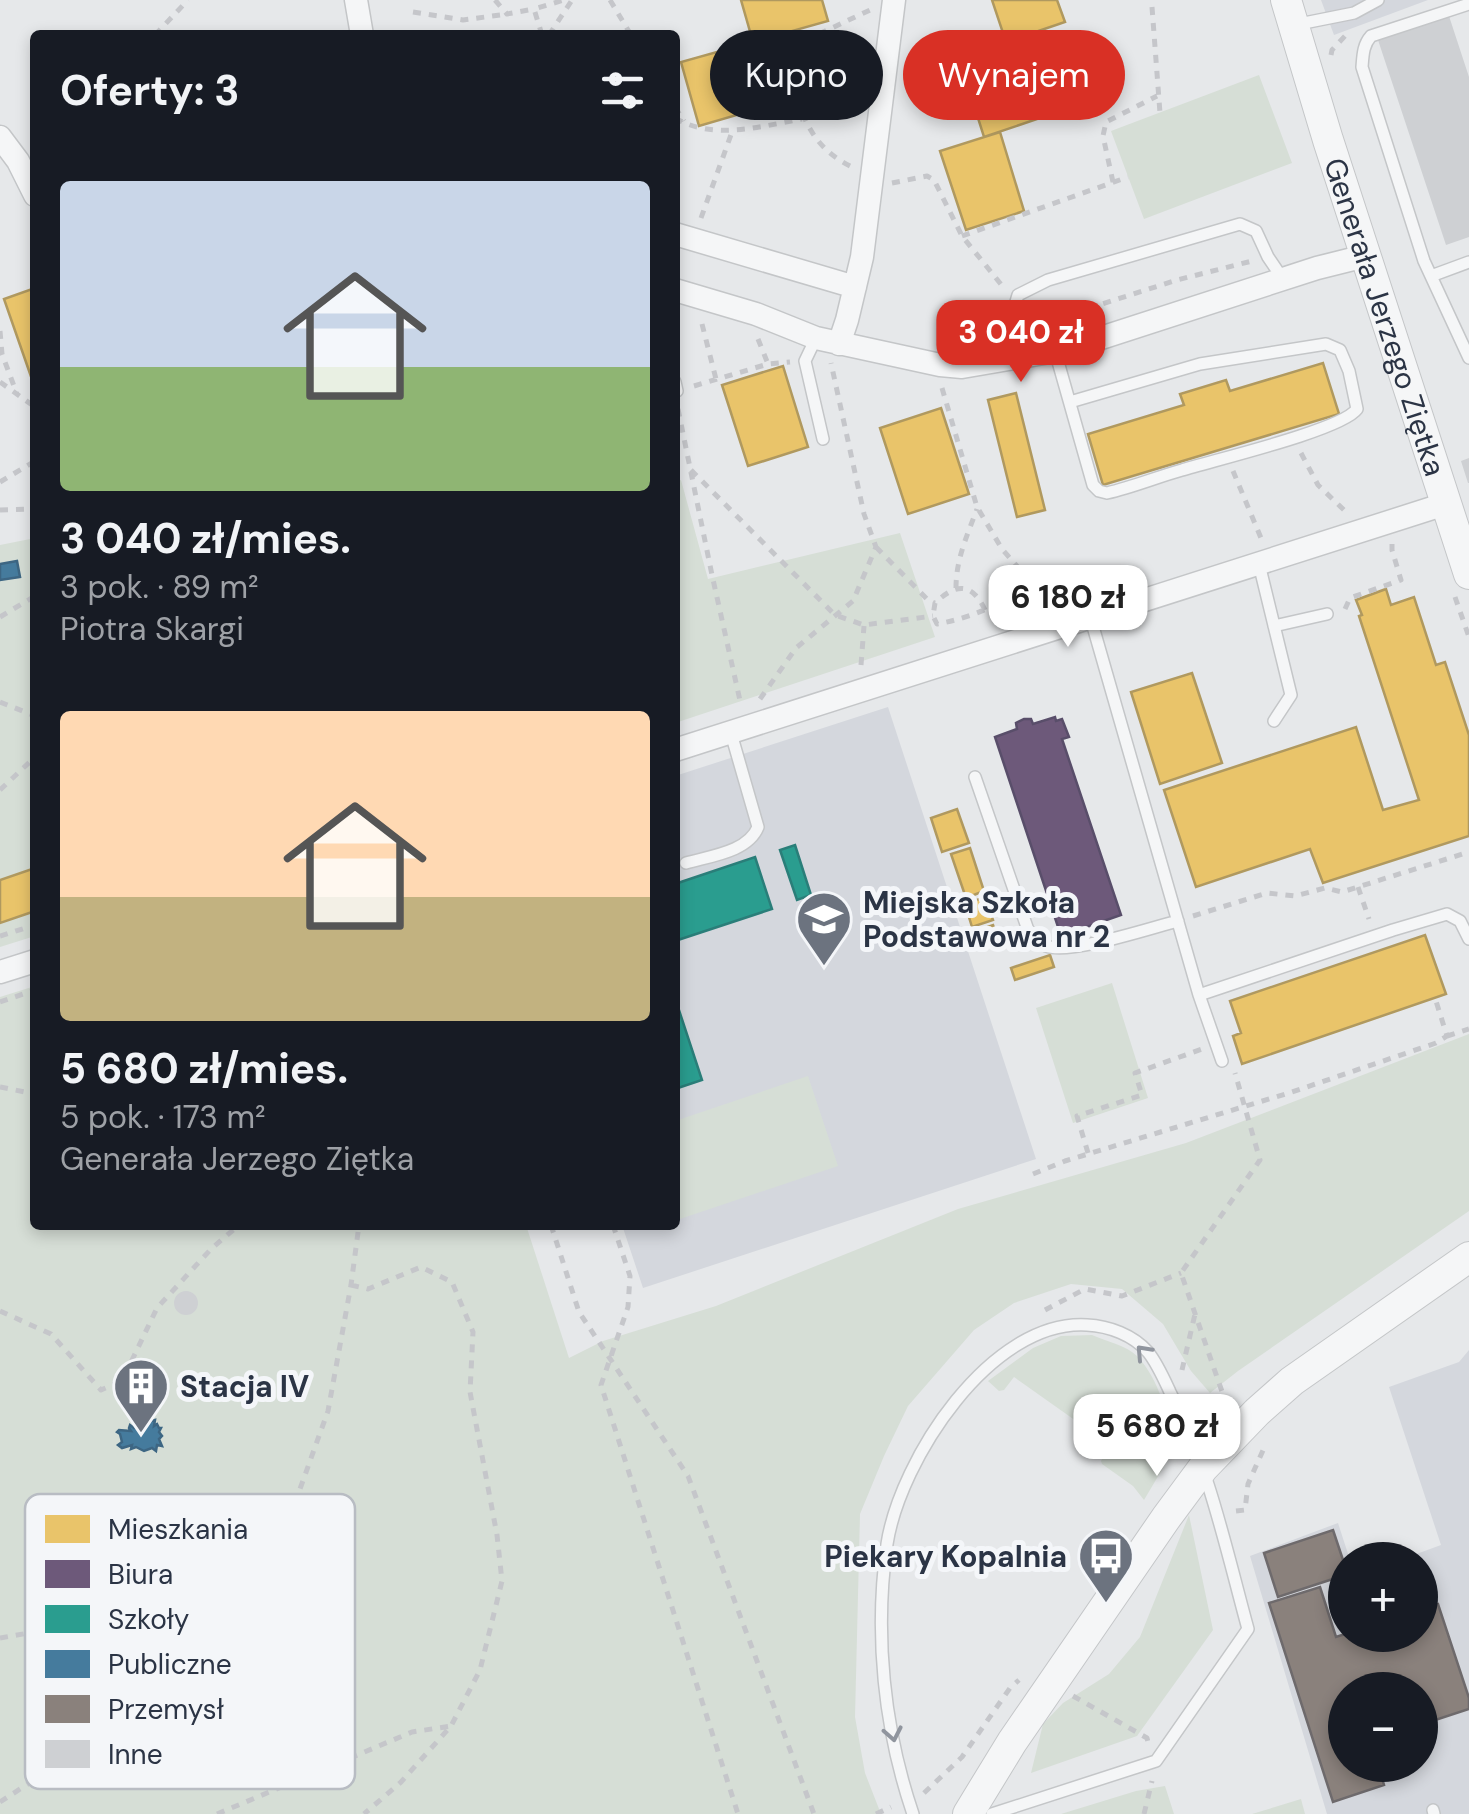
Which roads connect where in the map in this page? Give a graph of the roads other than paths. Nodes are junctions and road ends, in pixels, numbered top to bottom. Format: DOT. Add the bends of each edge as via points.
graph roads {
  1 [pos="356,0"];
  2 [pos="1378,0"];
  3 [pos="884,4"];
  4 [pos="1469,4"];
  5 [pos="1290,13"];
  6 [pos="361,30"];
  7 [pos="0,137"];
  8 [pos="30,185"];
  9 [pos="684,236"];
  10 [pos="1365,256"];
  11 [pos="1469,262"];
  12 [pos="1431,276"];
  13 [pos="1283,279"];
  14 [pos="855,287"];
  15 [pos="680,294"];
  16 [pos="828,346"];
  17 [pos="1055,352"];
  18 [pos="1469,358"];
  19 [pos="1005,361"];
  20 [pos="1070,402"];
  21 [pos="824,439"];
  22 [pos="1451,503"];
  23 [pos="1259,564"];
  24 [pos="1460,578"];
  25 [pos="1073,614"];
  26 [pos="1327,614"];
  27 [pos="1274,626"];
  28 [pos="1274,721"];
  29 [pos="730,730"];
  30 [pos="680,748"];
  31 [pos="975,777"];
  32 [pos="686,863"];
  33 [pos="1178,921"];
  34 [pos="1469,939"];
  35 [pos="30,963"];
  36 [pos="0,972"];
  37 [pos="1199,995"];
  38 [pos="1222,1061"];
  39 [pos="1469,1257"];
  40 [pos="1204,1468"];
  41 [pos="914,1814"];
  42 [pos="968,1814"];
  43 [pos="992,1814"];
  1 -- 6 [label="street"];
  2 -- 5 [label="lane" via="1354,13"];
  3 -- 14 [label="street"];
  4 -- 12 [label="lane" via="1372,36 1363,51 1362,67"];
  5 -- 10 [label="street, Generała Jerzego Ziętka"];
  7 -- 8 [label="street"];
  9 -- 14 [label="street"];
  10 -- 13 [label="street"];
  10 -- 22 [label="street, Generała Jerzego Ziętka"];
  11 -- 12 [label="lane"];
  12 -- 18 [label="lane"];
  13 -- 17 [label="street"];
  13 -- 19 [label="lane" via="1256,231 1240,224 1048,280 1018,295"];
  14 -- 16 [label="street"];
  15 -- 16 [label="street" via="756,314"];
  16 -- 19 [label="street" via="962,367"];
  16 -- 21 [label="lane" via="805,361"];
  17 -- 19 [label="street"];
  17 -- 20 [label="lane"];
  20 -- 20 [label="lane" via="1100,491 1294,438 1357,409 1340,350 1326,344 1200,364"];
  22 -- 23 [label="street"];
  22 -- 24 [label="street, Generała Jerzego Ziętka"];
  23 -- 25 [label="street"];
  23 -- 27 [label="lane"];
  25 -- 29 [label="street"];
  25 -- 33 [label="lane"];
  26 -- 27 [label="lane"];
  27 -- 28 [label="lane" via="1291,694"];
  29 -- 30 [label="street"];
  29 -- 32 [label="lane" via="758,827 746,844"];
  31 -- 33 [label="lane" via="1028,930 1044,945 1083,946"];
  33 -- 37 [label="lane"];
  34 -- 37 [label="lane" via="1460,921 1447,914"];
  35 -- 36 [label="street"];
  37 -- 38 [label="lane"];
  39 -- 40 [label="street" via="1292,1382"];
  40 -- 41 [label="lane, one-way" via="1164,1379 1126,1334 1073,1324 1043,1331 970,1384 929,1438 888,1540 881,1606 884,1675"];
  40 -- 42 [label="street"];
  40 -- 43 [label="lane" via="1248,1629 1156,1761"];
}
